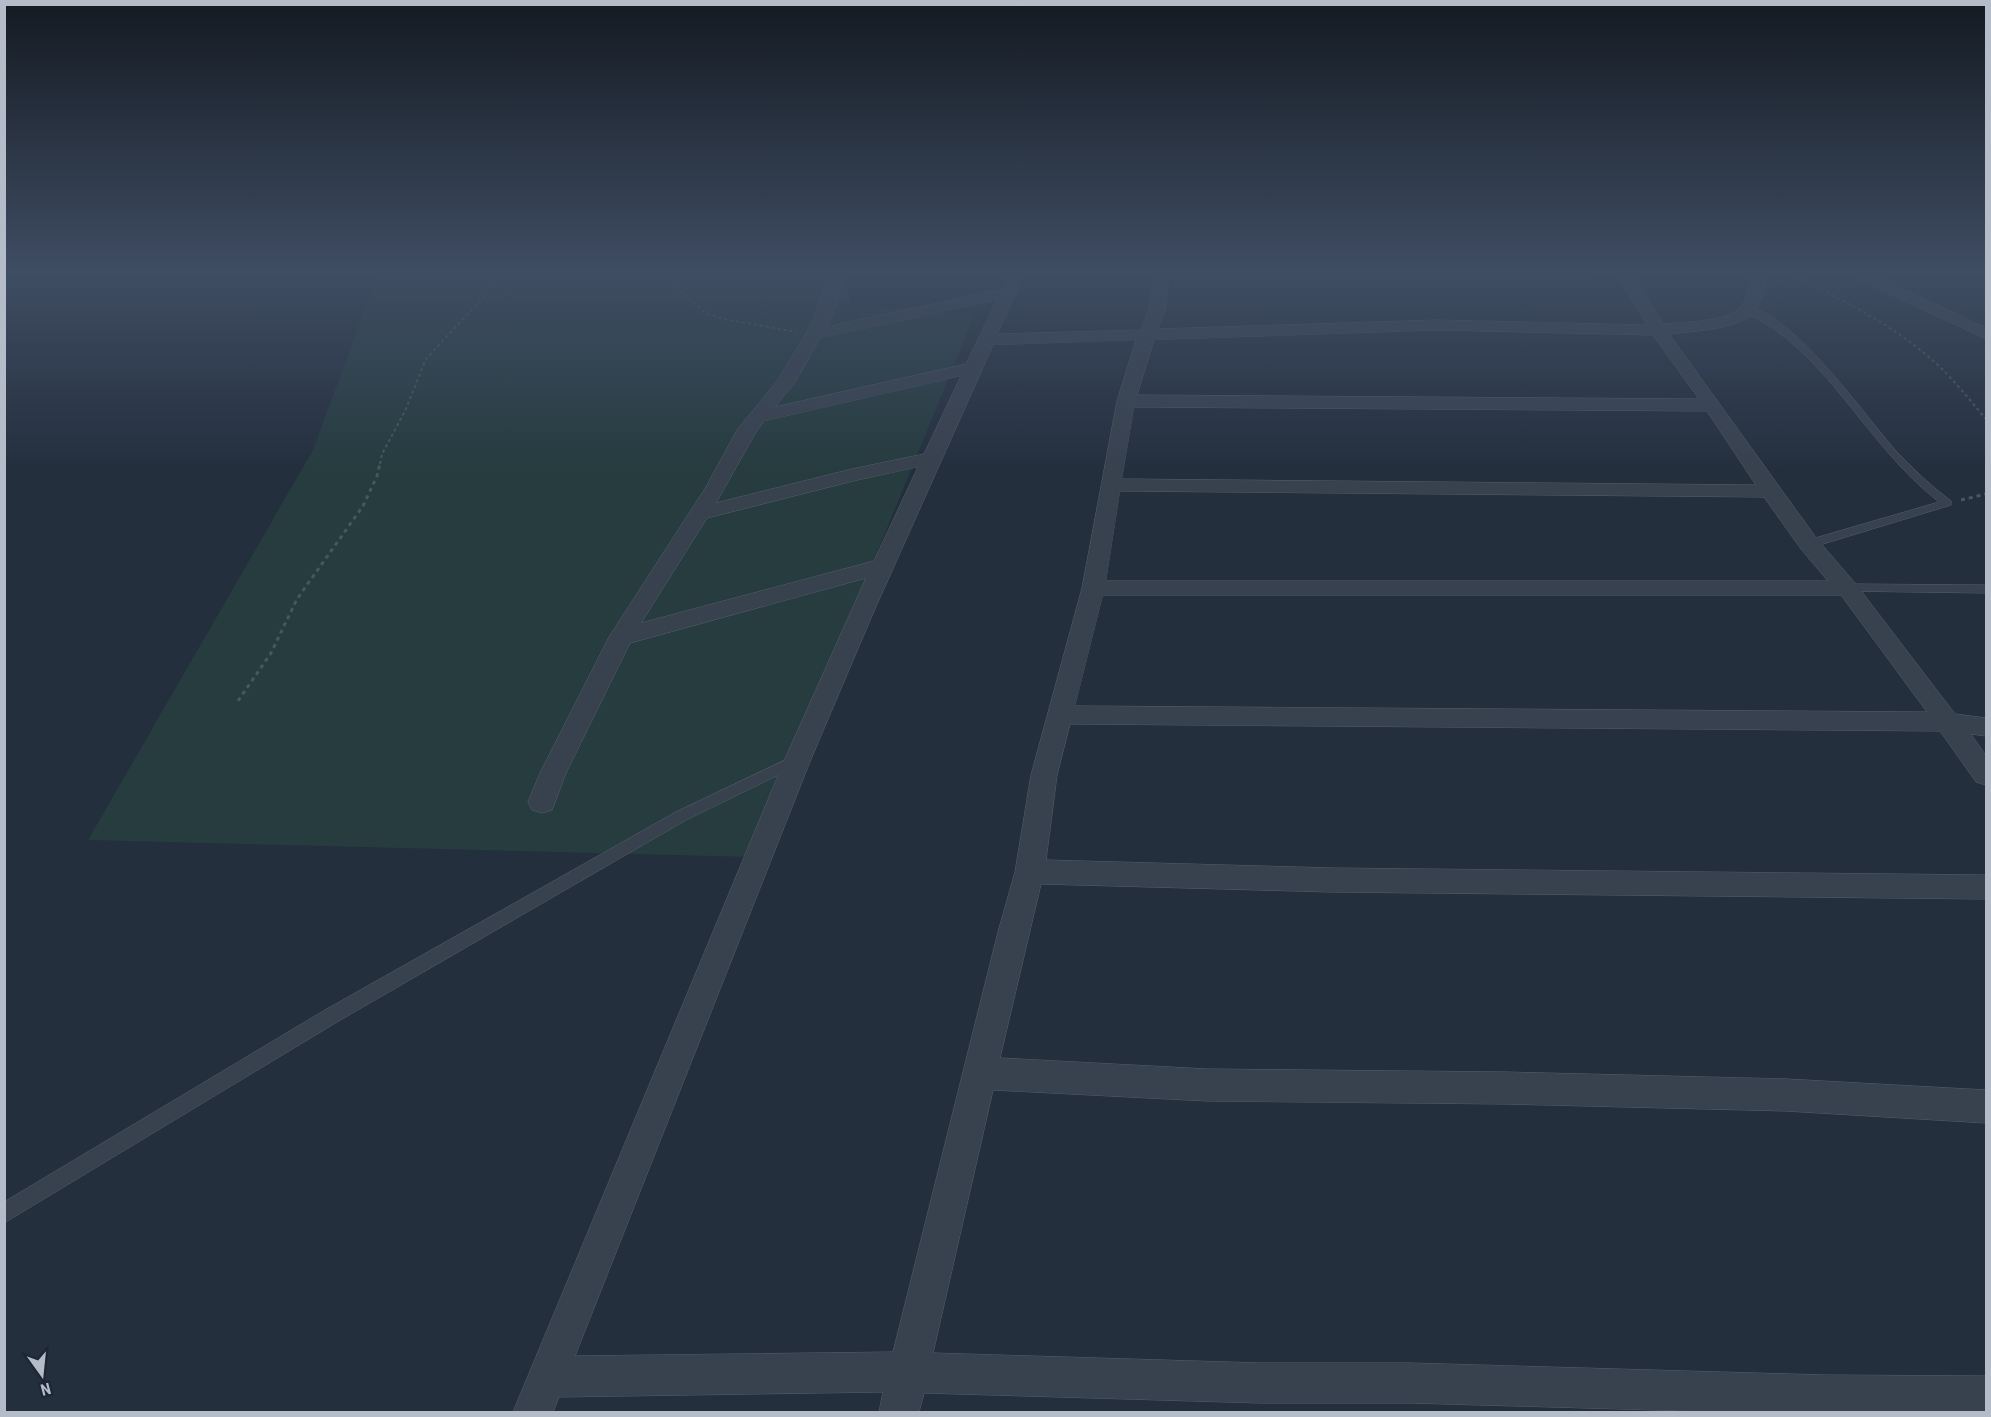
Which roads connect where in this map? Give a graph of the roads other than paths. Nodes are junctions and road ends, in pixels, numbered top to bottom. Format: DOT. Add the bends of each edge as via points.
graph roads {
  1 [pos="811,337"];
  2 [pos="988,337"];
  3 [pos="1102,337"];
  4 [pos="1147,337"];
  5 [pos="1663,337"];
  6 [pos="1793,337"];
  7 [pos="987,340"];
  8 [pos="974,369"];
  9 [pos="1126,401"];
  10 [pos="1713,405"];
  11 [pos="758,417"];
  12 [pos="933,458"];
  13 [pos="1113,485"];
  14 [pos="1770,491"];
  15 [pos="699,514"];
  16 [pos="1809,544"];
  17 [pos="883,566"];
  18 [pos="1093,588"];
  19 [pos="1847,588"];
  20 [pos="1986,589"];
  21 [pos="621,637"];
  22 [pos="1060,715"];
  23 [pos="1948,722"];
  24 [pos="1986,727"];
  25 [pos="798,759"];
  26 [pos="1986,775"];
  27 [pos="542,802"];
  28 [pos="1030,872"];
  29 [pos="1986,887"];
  30 [pos="981,1073"];
  31 [pos="1986,1107"];
  32 [pos="4,1213"];
  33 [pos="908,1372"];
  34 [pos="540,1395"];
  35 [pos="1986,1396"];
  36 [pos="899,1413"];
  1 -- 11 [label="street" via="786,382"];
  2 -- 7 [label="street"];
  3 -- 7 [label="street"];
  4 -- 9 [label="street"];
  5 -- 10 [label="street"];
  6 -- 16 [label="lane" via="1905,468 1947,504"];
  7 -- 8 [label="street"];
  8 -- 11 [label="street"];
  8 -- 12 [label="street"];
  9 -- 10 [label="street"];
  9 -- 13 [label="street"];
  10 -- 14 [label="street"];
  11 -- 15 [label="street"];
  12 -- 15 [label="street"];
  12 -- 17 [label="street"];
  13 -- 14 [label="street"];
  13 -- 18 [label="street"];
  14 -- 16 [label="street"];
  15 -- 21 [label="street"];
  16 -- 19 [label="street"];
  17 -- 21 [label="street"];
  17 -- 25 [label="street"];
  18 -- 19 [label="street"];
  18 -- 22 [label="street"];
  19 -- 20 [label="lane"];
  19 -- 23 [label="street"];
  21 -- 27 [label="street"];
  22 -- 23 [label="street"];
  22 -- 28 [label="street" via="1044,776"];
  23 -- 24 [label="street"];
  23 -- 26 [label="street"];
  25 -- 32 [label="lane" via="681,816 331,1016"];
  25 -- 34 [label="street"];
  28 -- 29 [label="street" via="1331,880"];
  28 -- 30 [label="street"];
  30 -- 31 [label="street" via="1208,1085 1786,1095"];
  30 -- 33 [label="street"];
  33 -- 34 [label="street"];
  33 -- 35 [label="street" via="1835,1396"];
  33 -- 36 [label="street"];
}
